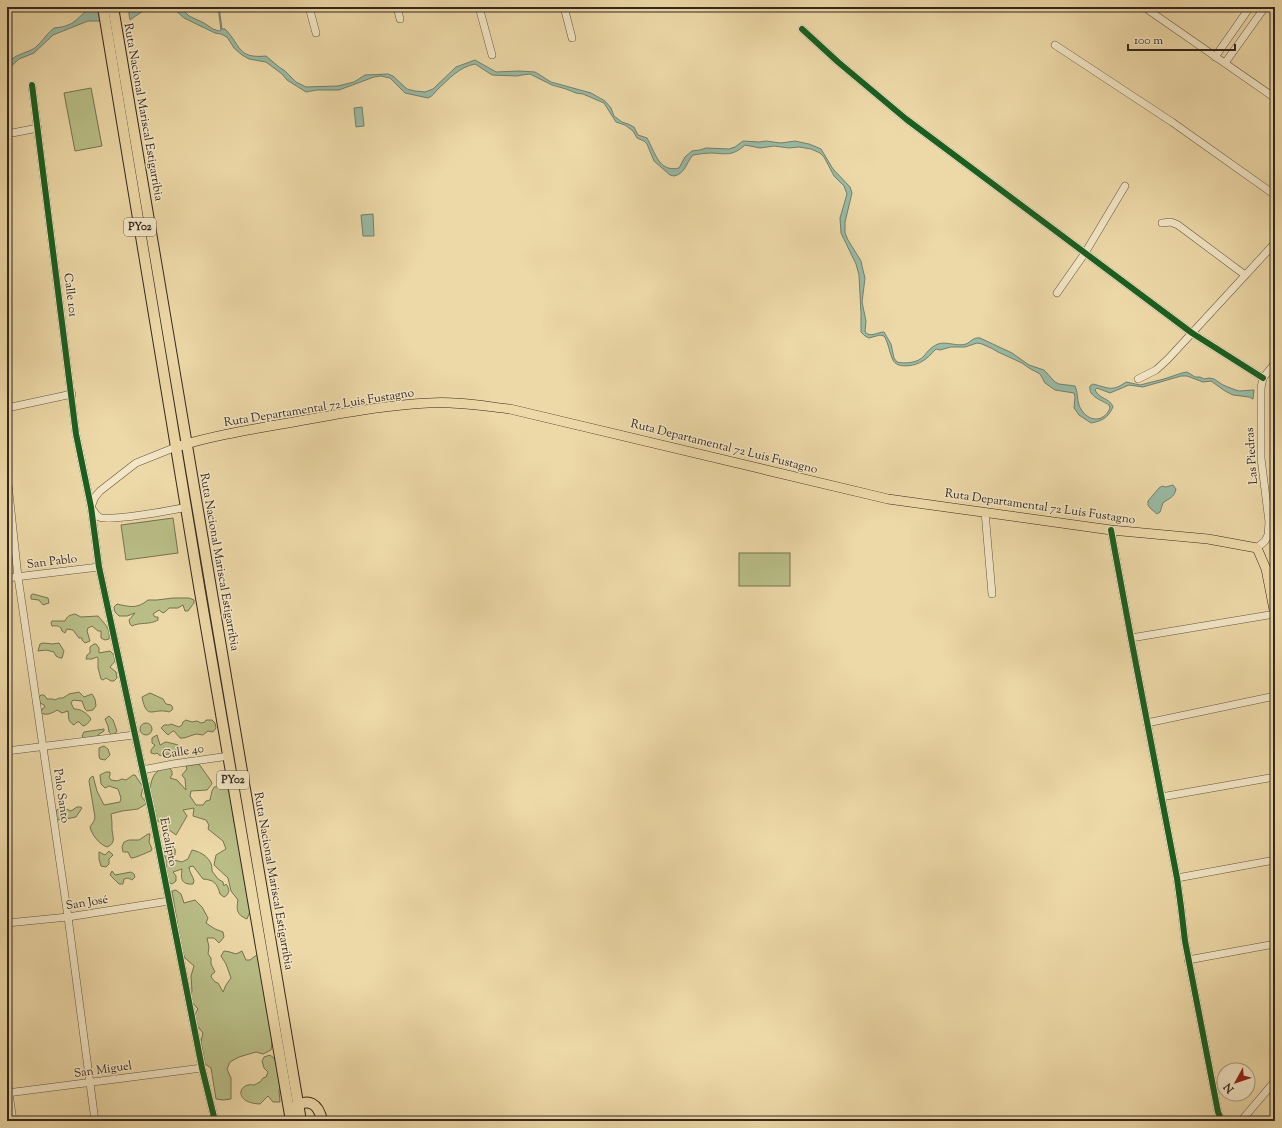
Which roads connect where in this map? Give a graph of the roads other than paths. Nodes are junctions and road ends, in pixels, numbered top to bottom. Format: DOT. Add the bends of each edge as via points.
graph roads {
  1 [pos="103,7"];
  2 [pos="112,7"];
  3 [pos="309,7"];
  4 [pos="397,7"];
  5 [pos="479,7"];
  6 [pos="564,7"];
  7 [pos="1144,7"];
  8 [pos="1250,7"];
  9 [pos="1265,7"];
  10 [pos="400,19"];
  11 [pos="802,29"];
  12 [pos="316,33"];
  13 [pos="572,38"];
  14 [pos="1055,45"];
  15 [pos="492,56"];
  16 [pos="1215,57"];
  17 [pos="1225,63"];
  18 [pos="32,85"];
  19 [pos="1275,98"];
  20 [pos="38,128"];
  21 [pos="7,134"];
  22 [pos="1125,186"];
  23 [pos="1275,195"];
  24 [pos="1162,223"];
  25 [pos="1275,243"];
  26 [pos="1085,253"];
  27 [pos="1245,275"];
  28 [pos="1057,293"];
  29 [pos="1192,333"];
  30 [pos="1275,363"];
  31 [pos="1263,378"];
  32 [pos="1138,379"];
  33 [pos="72,394"];
  34 [pos="7,408"];
  35 [pos="186,444"];
  36 [pos="176,447"];
  37 [pos="7,474"];
  38 [pos="91,507"];
  39 [pos="187,507"];
  40 [pos="985,512"];
  41 [pos="1111,530"];
  42 [pos="1257,548"];
  43 [pos="99,568"];
  44 [pos="18,577"];
  45 [pos="7,578"];
  46 [pos="992,594"];
  47 [pos="1275,614"];
  48 [pos="1131,638"];
  49 [pos="1275,696"];
  50 [pos="1147,723"];
  51 [pos="134,735"];
  52 [pos="43,747"];
  53 [pos="7,751"];
  54 [pos="229,756"];
  55 [pos="142,770"];
  56 [pos="1275,777"];
  57 [pos="1161,797"];
  58 [pos="1275,860"];
  59 [pos="1176,878"];
  60 [pos="169,901"];
  61 [pos="68,917"];
  62 [pos="7,923"];
  63 [pos="1275,944"];
  64 [pos="1188,960"];
  65 [pos="202,1068"];
  66 [pos="7,1080"];
  67 [pos="1275,1081"];
  68 [pos="90,1083"];
  69 [pos="8,1093"];
  70 [pos="298,1106"];
  71 [pos="290,1117"];
  72 [pos="13,1121"];
  73 [pos="95,1121"];
  74 [pos="215,1121"];
  75 [pos="301,1121"];
  76 [pos="322,1121"];
  77 [pos="1222,1121"];
  78 [pos="1241,1121"];
  1 -- 36 [label="highway, Ruta Nacional Mariscal Estigarribia / PY02"];
  2 -- 35 [label="highway, Ruta Nacional Mariscal Estigarribia / PY02"];
  3 -- 12 [label="street"];
  4 -- 10 [label="street"];
  5 -- 15 [label="street"];
  6 -- 13 [label="street"];
  7 -- 16 [label="street"];
  8 -- 16 [label="street"];
  9 -- 17 [label="street"];
  11 -- 26 [label="street" via="906,119"];
  14 -- 23 [label="street" via="1172,122"];
  16 -- 17 [label="street"];
  17 -- 19 [label="street"];
  18 -- 20 [label="street, Calle 101"];
  20 -- 21 [label="street"];
  20 -- 33 [label="street, Calle 101"];
  22 -- 26 [label="street"];
  24 -- 27 [label="street" via="1171,222 1178,225"];
  25 -- 27 [label="street"];
  26 -- 28 [label="street"];
  26 -- 29 [label="street"];
  27 -- 29 [label="street"];
  29 -- 31 [label="street"];
  29 -- 32 [label="street" via="1156,370"];
  30 -- 31 [label="street, Las Piedras"];
  31 -- 42 [label="street, Las Piedras" via="1260,401 1261,458 1269,522 1268,534"];
  33 -- 34 [label="street"];
  33 -- 38 [label="street, Calle 101" via="76,434"];
  35 -- 36 [label="main road, Ruta Departamental 72 Luis Fustagno"];
  35 -- 40 [label="main road, Ruta Departamental 72 Luis Fustagno" via="240,431 352,412 413,404 455,403 510,409 888,499"];
  35 -- 70 [label="highway, Ruta Nacional Mariscal Estigarribia / PY02"];
  36 -- 38 [label="street" via="136,463 100,491"];
  36 -- 39 [label="highway, Ruta Nacional Mariscal Estigarribia / PY02"];
  37 -- 44 [label="street, Palo Santo"];
  38 -- 39 [label="street" via="98,516 104,518"];
  38 -- 43 [label="street, Calle 101"];
  39 -- 54 [label="highway, Ruta Nacional Mariscal Estigarribia / PY02"];
  40 -- 41 [label="main road, Ruta Departamental 72 Luis Fustagno"];
  40 -- 46 [label="street"];
  41 -- 42 [label="main road, Ruta Departamental 72 Luis Fustagno" via="1208,539"];
  41 -- 48 [label="street"];
  42 -- 47 [label="main road" via="1266,569"];
  43 -- 44 [label="street, San Pablo"];
  43 -- 51 [label="street, Eucalipto"];
  44 -- 45 [label="street, San Pablo"];
  44 -- 52 [label="street, Palo Santo"];
  47 -- 48 [label="street"];
  48 -- 50 [label="street"];
  49 -- 50 [label="street"];
  50 -- 57 [label="street"];
  51 -- 52 [label="street"];
  51 -- 55 [label="street, Eucalipto"];
  52 -- 53 [label="street"];
  52 -- 61 [label="street, Palo Santo"];
  54 -- 55 [label="street, Calle 40"];
  54 -- 71 [label="highway, Ruta Nacional Mariscal Estigarribia / PY02"];
  55 -- 60 [label="street, Eucalipto"];
  56 -- 57 [label="street"];
  57 -- 59 [label="street"];
  58 -- 59 [label="street"];
  59 -- 64 [label="street"];
  60 -- 61 [label="street, San José"];
  60 -- 65 [label="street, Eucalipto"];
  61 -- 62 [label="street, San José"];
  61 -- 68 [label="street, Palo Santo"];
  63 -- 64 [label="street"];
  64 -- 77 [label="street" via="1218,1112"];
  65 -- 68 [label="street, San Miguel"];
  65 -- 74 [label="street, Eucalipto"];
  66 -- 69 [label="street"];
  67 -- 78 [label="street"];
  68 -- 69 [label="street, San Miguel"];
  68 -- 73 [label="street, Palo Santo"];
  69 -- 72 [label="street"];
  70 -- 71 [label="highway"];
  70 -- 75 [label="highway, Ruta Nacional Mariscal Estigarribia / PY02"];
  70 -- 76 [label="highway" via="314,1104"];
}
